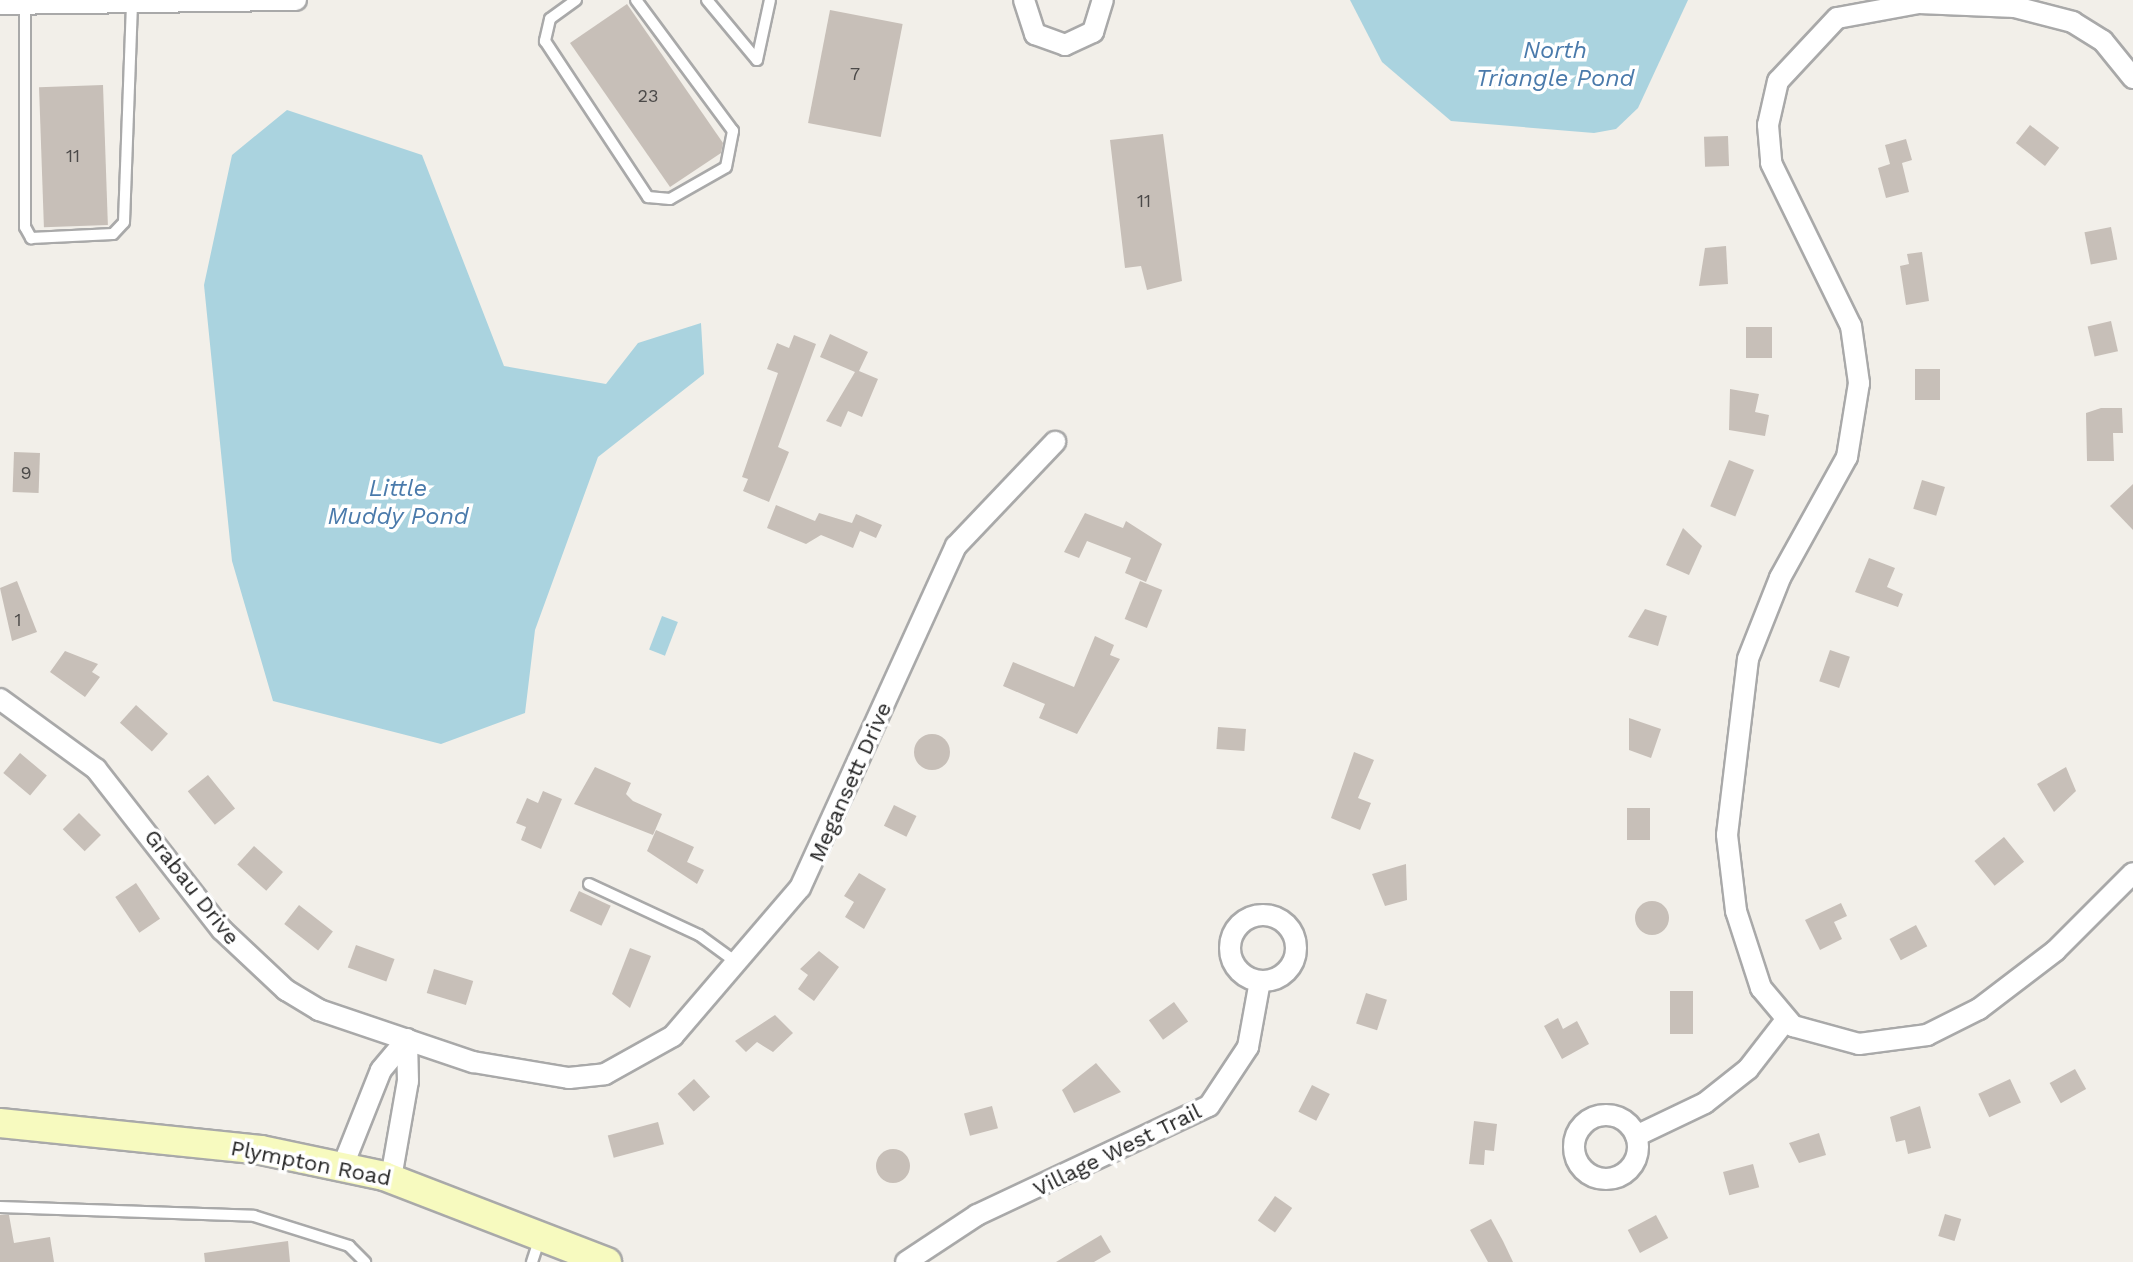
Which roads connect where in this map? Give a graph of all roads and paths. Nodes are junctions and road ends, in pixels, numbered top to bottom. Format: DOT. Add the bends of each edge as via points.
graph roads {
  1 [pos="296,0"];
  2 [pos="576,0"];
  3 [pos="636,0"];
  4 [pos="707,0"];
  5 [pos="770,0"];
  6 [pos="1024,0"];
  7 [pos="1103,0"];
  8 [pos="0,4"];
  9 [pos="25,4"];
  10 [pos="132,5"];
  11 [pos="2133,78"];
  12 [pos="1055,442"];
  13 [pos="0,699"];
  14 [pos="2133,873"];
  15 [pos="589,884"];
  16 [pos="738,964"];
  17 [pos="1260,981"];
  18 [pos="1786,1020"];
  19 [pos="407,1039"];
  20 [pos="0,1123"];
  21 [pos="1636,1136"];
  22 [pos="342,1168"];
  23 [pos="391,1178"];
  24 [pos="0,1207"];
  25 [pos="541,1232"];
  26 [pos="571,1255"];
  27 [pos="365,1262"];
  28 [pos="532,1262"];
  29 [pos="607,1262"];
  30 [pos="906,1262"];
  1 -- 10 [label="street"];
  2 -- 3 [label="lane" via="550,19 545,41 648,197 670,199 726,167 733,131"];
  4 -- 5 [label="lane" via="757,60"];
  6 -- 7 [label="street" via="1035,34 1065,45 1093,32"];
  8 -- 9 [label="street"];
  9 -- 10 [label="street"];
  9 -- 10 [label="lane" via="25,227 31,238 113,234 124,222"];
  11 -- 18 [label="street" via="2103,41 2064,19 2015,7 1919,3 1855,11 1823,27 1791,60 1773,95 1771,163 1851,326 1859,383 1847,457 1764,614 1737,708 1728,811 1732,886 1750,964"];
  12 -- 16 [label="street, Megansett Drive" via="956,546 815,864"];
  13 -- 19 [label="street, Grabau Drive" via="96,769 222,930 286,990 319,1010"];
  14 -- 18 [label="street" via="2030,973 1941,1029 1859,1044 1813,1037"];
  15 -- 16 [label="lane" via="699,935"];
  16 -- 19 [label="street, Megansett Drive" via="673,1036 605,1074 516,1070"];
  17 -- 30 [label="street, Village West Trail" via="1248,1047 1209,1106 977,1215"];
  18 -- 21 [label="street" via="1748,1069 1705,1103"];
  19 -- 22 [label="street" via="381,1070"];
  19 -- 23 [label="street" via="408,1081"];
  20 -- 22 [label="main road, Plympton Road" via="261,1150"];
  22 -- 23 [label="main road, Plympton Road"];
  23 -- 25 [label="main road, Plympton Road"];
  24 -- 27 [label="lane" via="254,1216 349,1246"];
  25 -- 26 [label="main road, Plympton Road"];
  25 -- 28 [label="lane"];
  26 -- 29 [label="main road, Plympton Road"];
}
